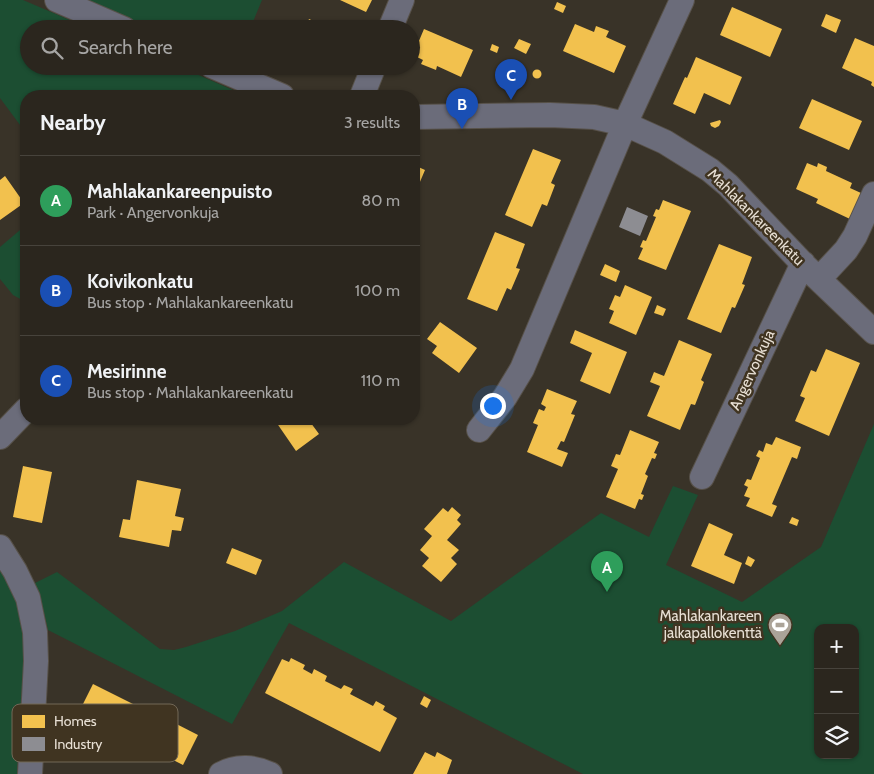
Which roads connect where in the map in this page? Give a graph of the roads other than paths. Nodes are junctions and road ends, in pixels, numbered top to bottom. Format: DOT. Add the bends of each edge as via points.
graph roads {
  1 [pos="57,0"];
  2 [pos="402,0"];
  3 [pos="682,0"];
  4 [pos="103,20"];
  5 [pos="394,20"];
  6 [pos="233,75"];
  7 [pos="370,75"];
  8 [pos="268,90"];
  9 [pos="364,90"];
  10 [pos="420,117"];
  11 [pos="625,124"];
  12 [pos="874,194"];
  13 [pos="811,271"];
  14 [pos="874,332"];
  15 [pos="20,416"];
  16 [pos="479,430"];
  17 [pos="0,437"];
  18 [pos="702,478"];
  19 [pos="0,547"];
  20 [pos="34,704"];
  21 [pos="221,774"];
  22 [pos="270,774"];
  1 -- 4 [label="street"];
  2 -- 5 [label="street"];
  3 -- 11 [label="street"];
  6 -- 8 [label="street"];
  7 -- 9 [label="street"];
  10 -- 11 [label="street, Mahlakankareenkatu" via="550,115 594,117"];
  11 -- 13 [label="street, Mahlakankareenkatu" via="665,142 710,170"];
  11 -- 16 [label="street" via="522,369"];
  12 -- 13 [label="street, Angervonkuja" via="846,250"];
  13 -- 14 [label="street, Mahlakankareenkatu"];
  13 -- 18 [label="street, Angervonkuja"];
  15 -- 17 [label="street"];
  19 -- 20 [label="street" via="15,570 32,611 36,661"];
  21 -- 22 [label="street" via="254,768"];
}
